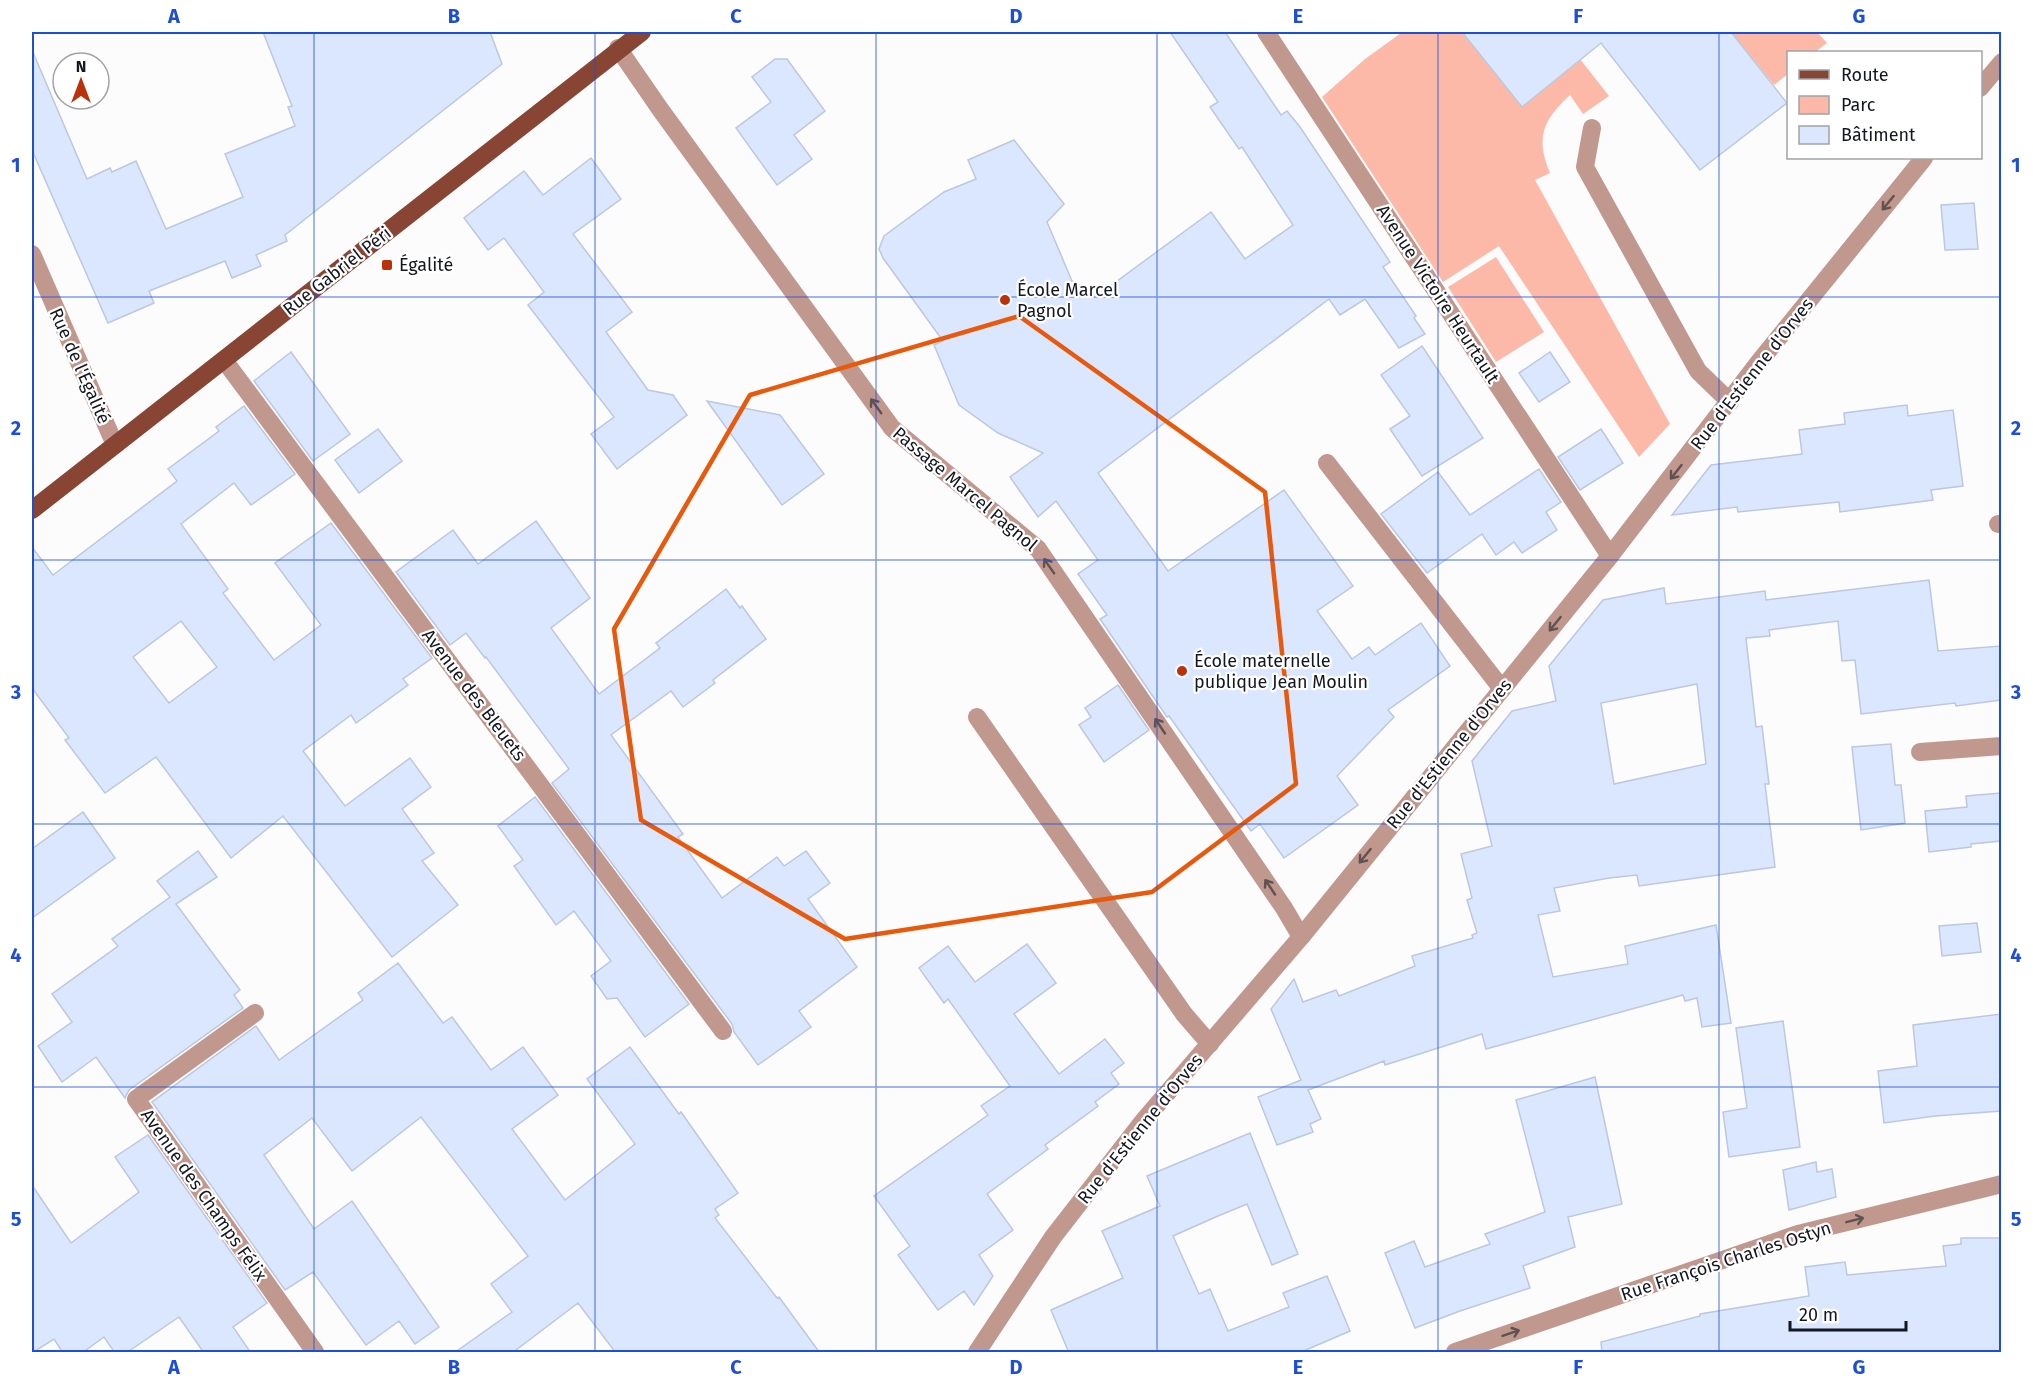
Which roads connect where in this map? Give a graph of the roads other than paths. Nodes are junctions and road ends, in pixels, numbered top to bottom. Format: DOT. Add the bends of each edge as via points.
graph roads {
  1 [pos="642,32"];
  2 [pos="1266,32"];
  3 [pos="618,48"];
  4 [pos="2001,62"];
  5 [pos="1982,86"];
  6 [pos="1592,128"];
  7 [pos="1923,159"];
  8 [pos="32,254"];
  9 [pos="224,360"];
  10 [pos="1730,402"];
  11 [pos="115,445"];
  12 [pos="1327,463"];
  13 [pos="32,510"];
  14 [pos="1610,556"];
  15 [pos="1502,689"];
  16 [pos="977,717"];
  17 [pos="2001,746"];
  18 [pos="1920,752"];
  19 [pos="1301,937"];
  20 [pos="255,1013"];
  21 [pos="723,1031"];
  22 [pos="1210,1044"];
  23 [pos="2001,1185"];
  24 [pos="315,1353"];
  25 [pos="977,1353"];
  26 [pos="1455,1353"];
  1 -- 3 [label="main road, Rue Gabriel Péri"];
  2 -- 14 [label="street, Avenue Victoire Heurtault"];
  3 -- 9 [label="main road, Rue Gabriel Péri"];
  19 -- 3 [label="street, Passage Marcel Pagnol, one-way" via="1038,549 892,428"];
  4 -- 5 [label="street"];
  6 -- 10 [label="street" via="1585,167 1698,371"];
  7 -- 10 [label="street, Rue d'Estienne d'Orves, one-way"];
  8 -- 11 [label="street, Rue de l'Égalité"];
  9 -- 11 [label="main road, Rue Gabriel Péri"];
  9 -- 21 [label="street, Avenue des Bleuets"];
  10 -- 14 [label="street, Rue d'Estienne d'Orves, one-way"];
  11 -- 13 [label="main road, Rue Gabriel Péri"];
  12 -- 15 [label="street"];
  14 -- 15 [label="street, Rue d'Estienne d'Orves, one-way"];
  15 -- 19 [label="street, Rue d'Estienne d'Orves, one-way"];
  16 -- 22 [label="street" via="1184,1014"];
  17 -- 18 [label="street"];
  19 -- 22 [label="street, Rue d'Estienne d'Orves"];
  20 -- 24 [label="street, Avenue des Champs Félix" via="136,1099"];
  22 -- 25 [label="street, Rue d'Estienne d'Orves" via="1144,1120 1053,1237"];
  26 -- 23 [label="street, Rue François Charles Ostyn, one-way" via="1798,1234"];
}
